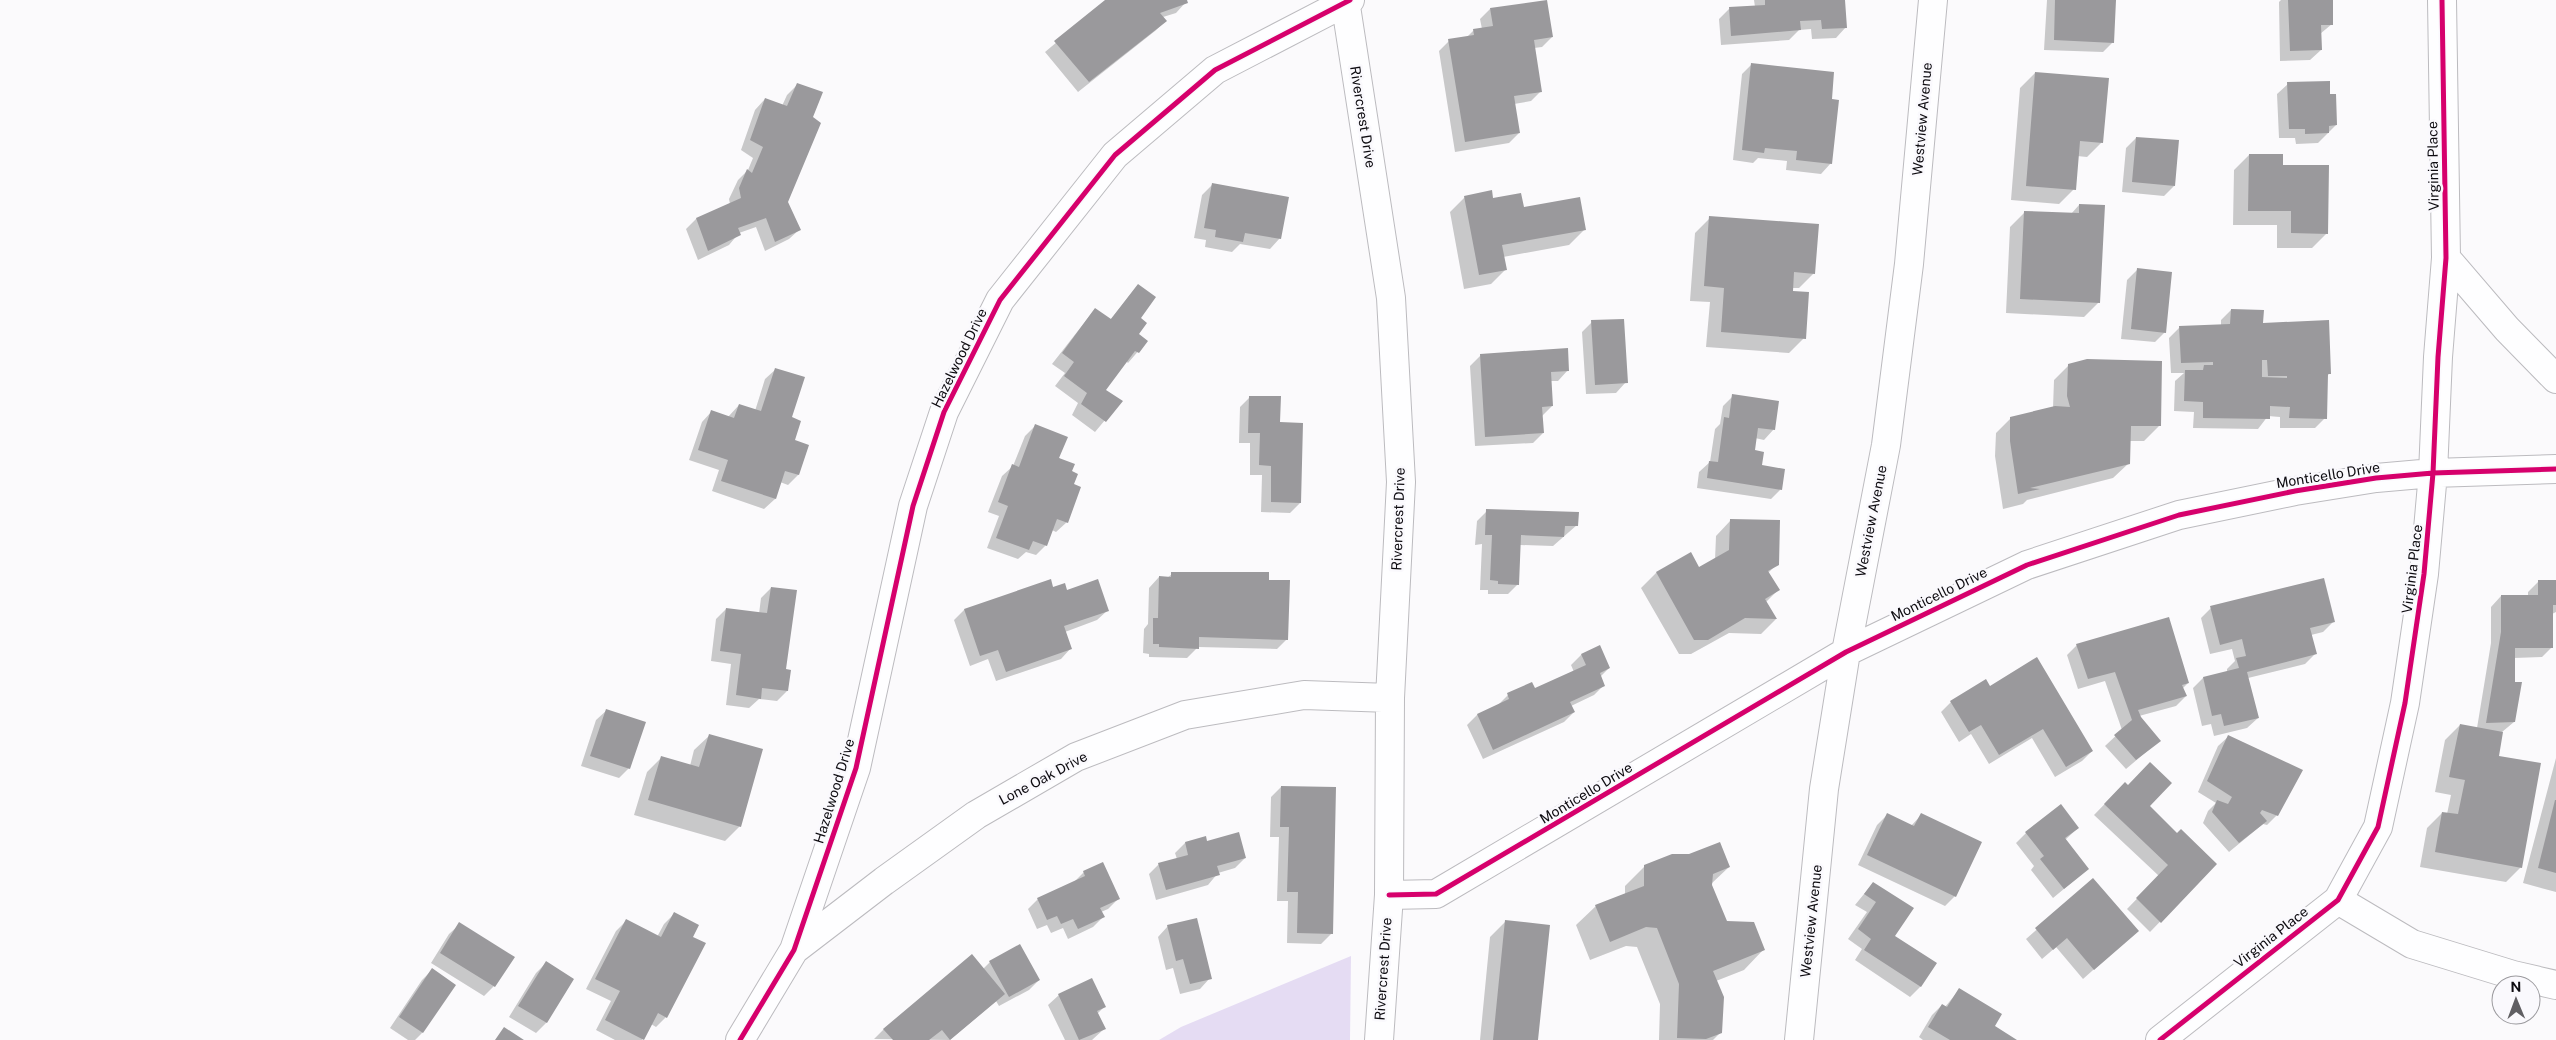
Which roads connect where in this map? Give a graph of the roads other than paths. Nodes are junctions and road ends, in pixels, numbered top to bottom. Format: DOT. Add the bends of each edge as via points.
graph roads {
  1 [pos="1933,0"];
  2 [pos="2442,0"];
  3 [pos="1347,1"];
  4 [pos="2446,258"];
  5 [pos="2556,379"];
  6 [pos="2556,469"];
  7 [pos="2433,473"];
  8 [pos="1846,652"];
  9 [pos="1390,698"];
  10 [pos="1389,895"];
  11 [pos="2338,900"];
  12 [pos="794,950"];
  13 [pos="2556,985"];
  14 [pos="740,1040"];
  15 [pos="1379,1040"];
  16 [pos="1799,1040"];
  17 [pos="2160,1040"];
  1 -- 8 [label="street, Westview Avenue" via="1909,264 1886,445"];
  2 -- 4 [label="street, Virginia Place"];
  3 -- 9 [label="street, Rivercrest Drive" via="1391,298 1401,482"];
  3 -- 12 [label="street, Hazelwood Drive" via="1215,70 1115,155 1000,300 944,412 913,506 856,768"];
  4 -- 5 [label="street" via="2507,330"];
  4 -- 7 [label="street, Virginia Place"];
  6 -- 7 [label="street, Monticello Drive"];
  7 -- 8 [label="street, Monticello Drive" via="2295,491 2179,515 2026,565"];
  7 -- 11 [label="street, Virginia Place" via="2424,574 2405,703 2378,827"];
  8 -- 10 [label="street, Monticello Drive" via="1436,894"];
  8 -- 16 [label="street, Westview Avenue" via="1824,789"];
  9 -- 10 [label="street, Rivercrest Drive"];
  9 -- 12 [label="street, Lone Oak Drive" via="1304,695 1186,715 1076,758 976,815 884,880"];
  10 -- 15 [label="street, Rivercrest Drive"];
  11 -- 13 [label="street" via="2412,944 2513,976"];
  11 -- 17 [label="street, Virginia Place"];
  12 -- 14 [label="street, Hazelwood Drive"];
}
